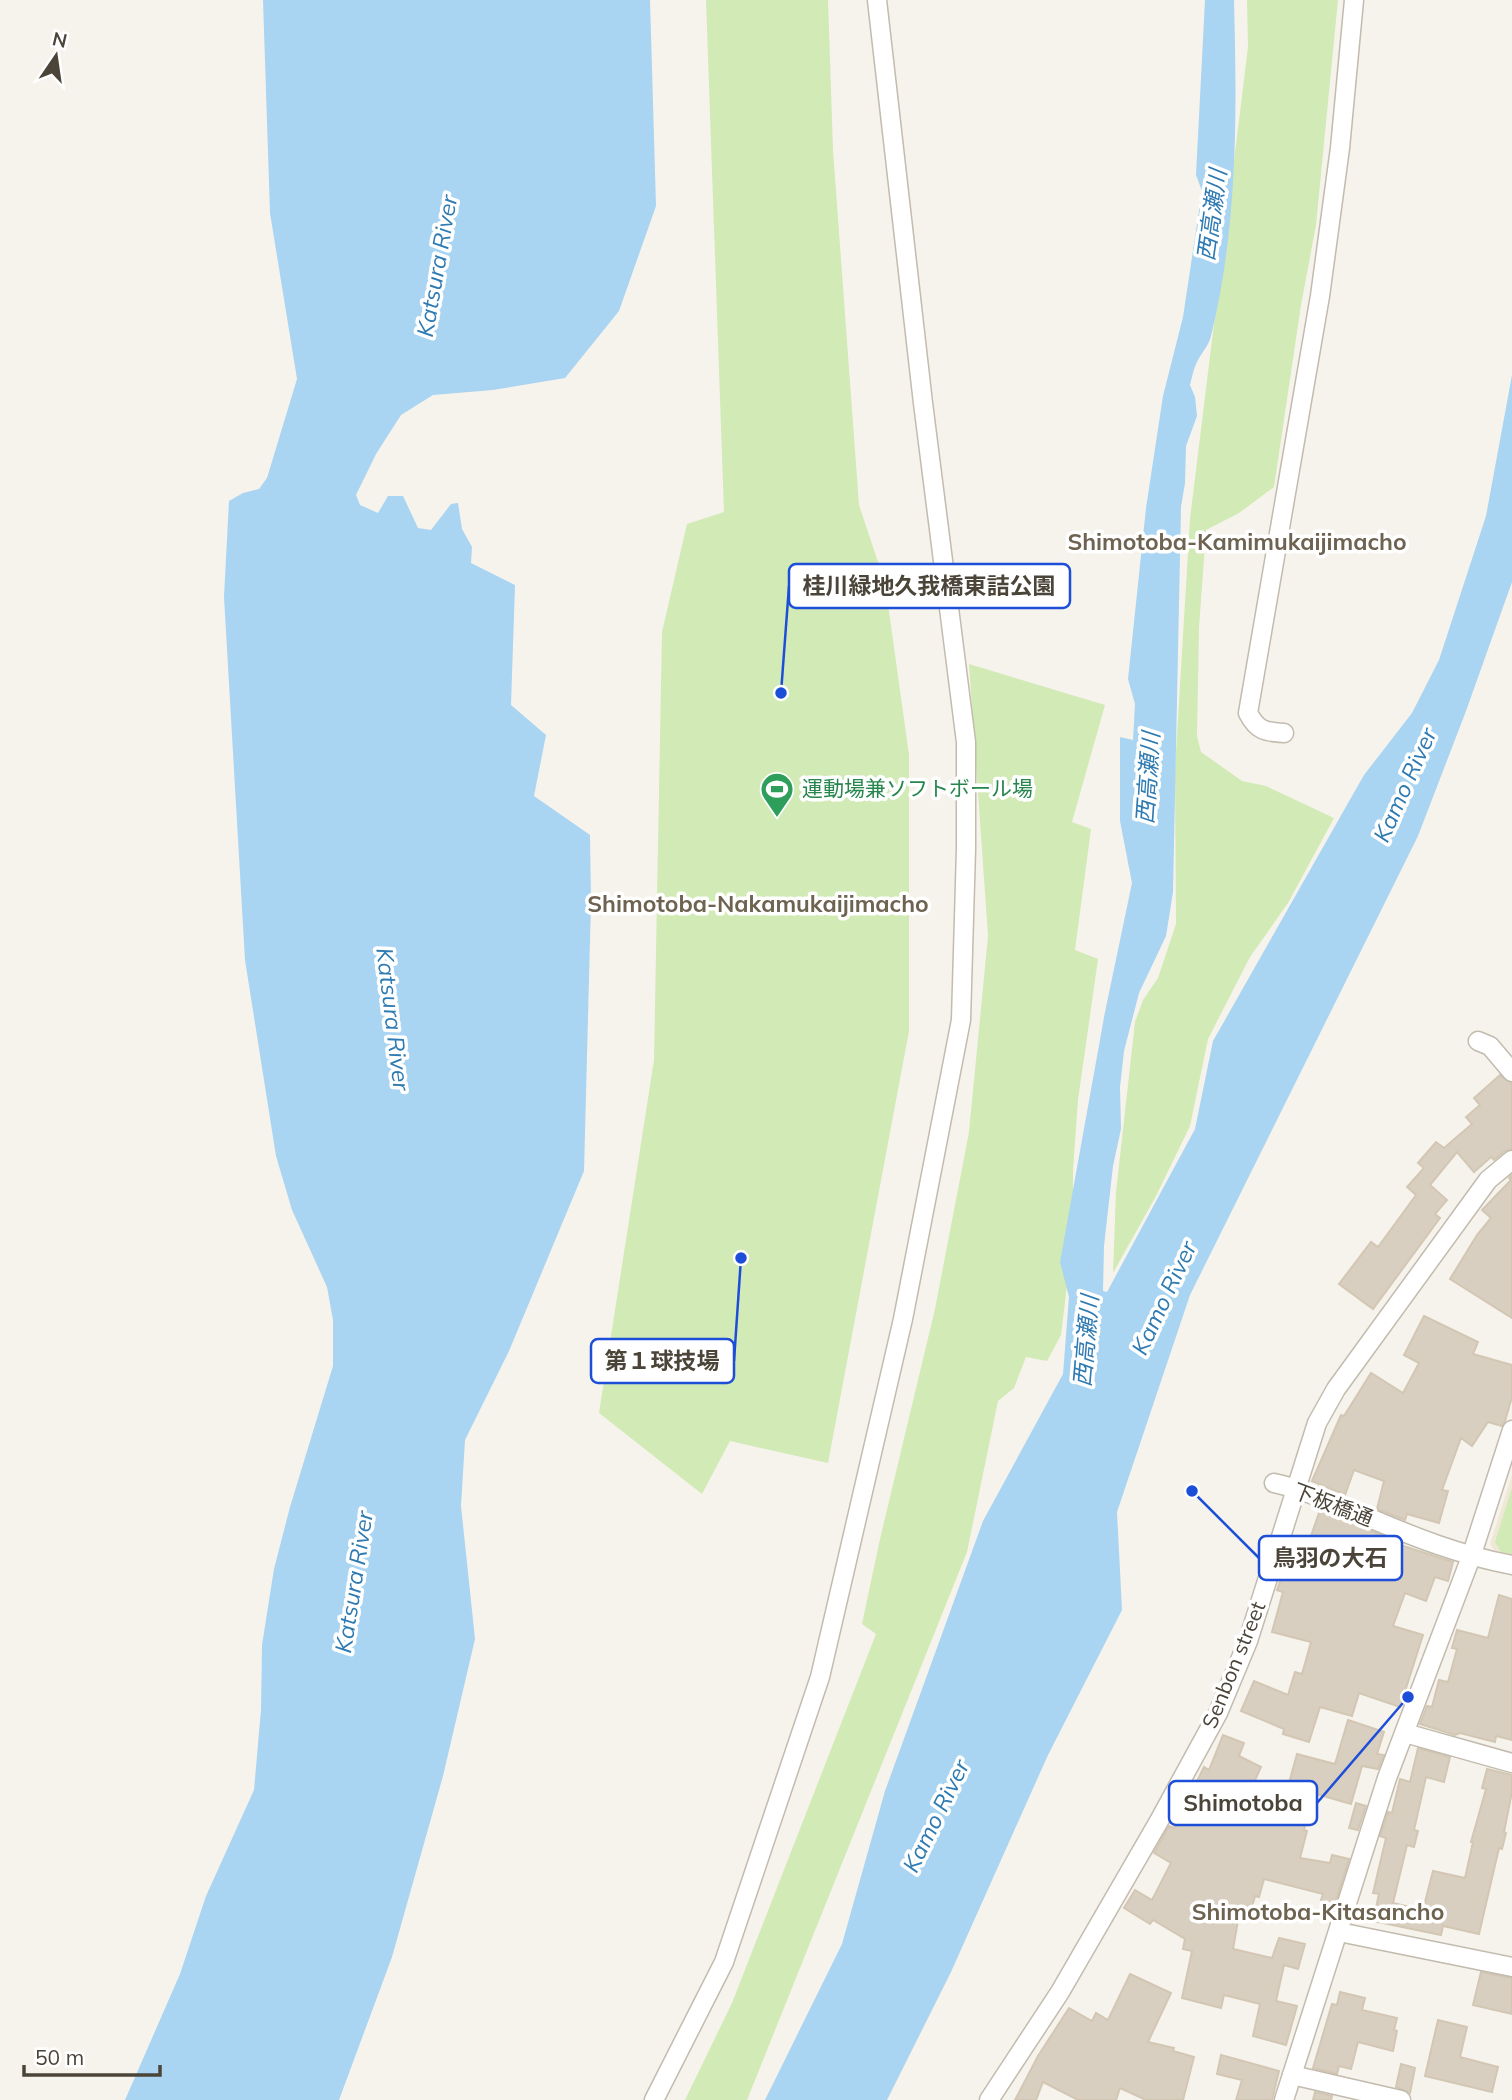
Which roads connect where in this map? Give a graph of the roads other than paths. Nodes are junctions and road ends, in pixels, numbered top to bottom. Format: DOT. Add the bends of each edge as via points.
graph roads {
  1 [pos="877,0"];
  2 [pos="1354,0"];
  3 [pos="1284,733"];
  4 [pos="1478,1041"];
  5 [pos="1512,1072"];
  6 [pos="1512,1160"];
  7 [pos="1512,1430"];
  8 [pos="1274,1483"];
  9 [pos="1296,1488"];
  10 [pos="1471,1557"];
  11 [pos="1512,1565"];
  12 [pos="1405,1733"];
  13 [pos="1512,1763"];
  14 [pos="1339,1932"];
  15 [pos="1512,1967"];
  16 [pos="1292,2075"];
  17 [pos="654,2100"];
  18 [pos="989,2100"];
  19 [pos="1284,2100"];
  20 [pos="1401,2100"];
  1 -- 17 [label="street" via="966,742 961,1020 903,1320 820,1677 724,1962"];
  2 -- 3 [label="street" via="1320,296 1248,713 1261,729"];
  4 -- 5 [label="street" via="1490,1046"];
  6 -- 9 [label="street, Senbon street" via="1488,1180 1336,1389 1318,1423"];
  7 -- 10 [label="street"];
  8 -- 9 [label="street, 下板橋通"];
  9 -- 10 [label="street, 下板橋通"];
  9 -- 18 [label="street, Senbon street" via="1248,1641 1218,1713 1060,1992"];
  10 -- 11 [label="street, 下板橋通"];
  10 -- 12 [label="street"];
  12 -- 13 [label="street"];
  12 -- 14 [label="street"];
  14 -- 15 [label="street"];
  14 -- 16 [label="street"];
  16 -- 19 [label="street"];
  16 -- 20 [label="street"];
}
